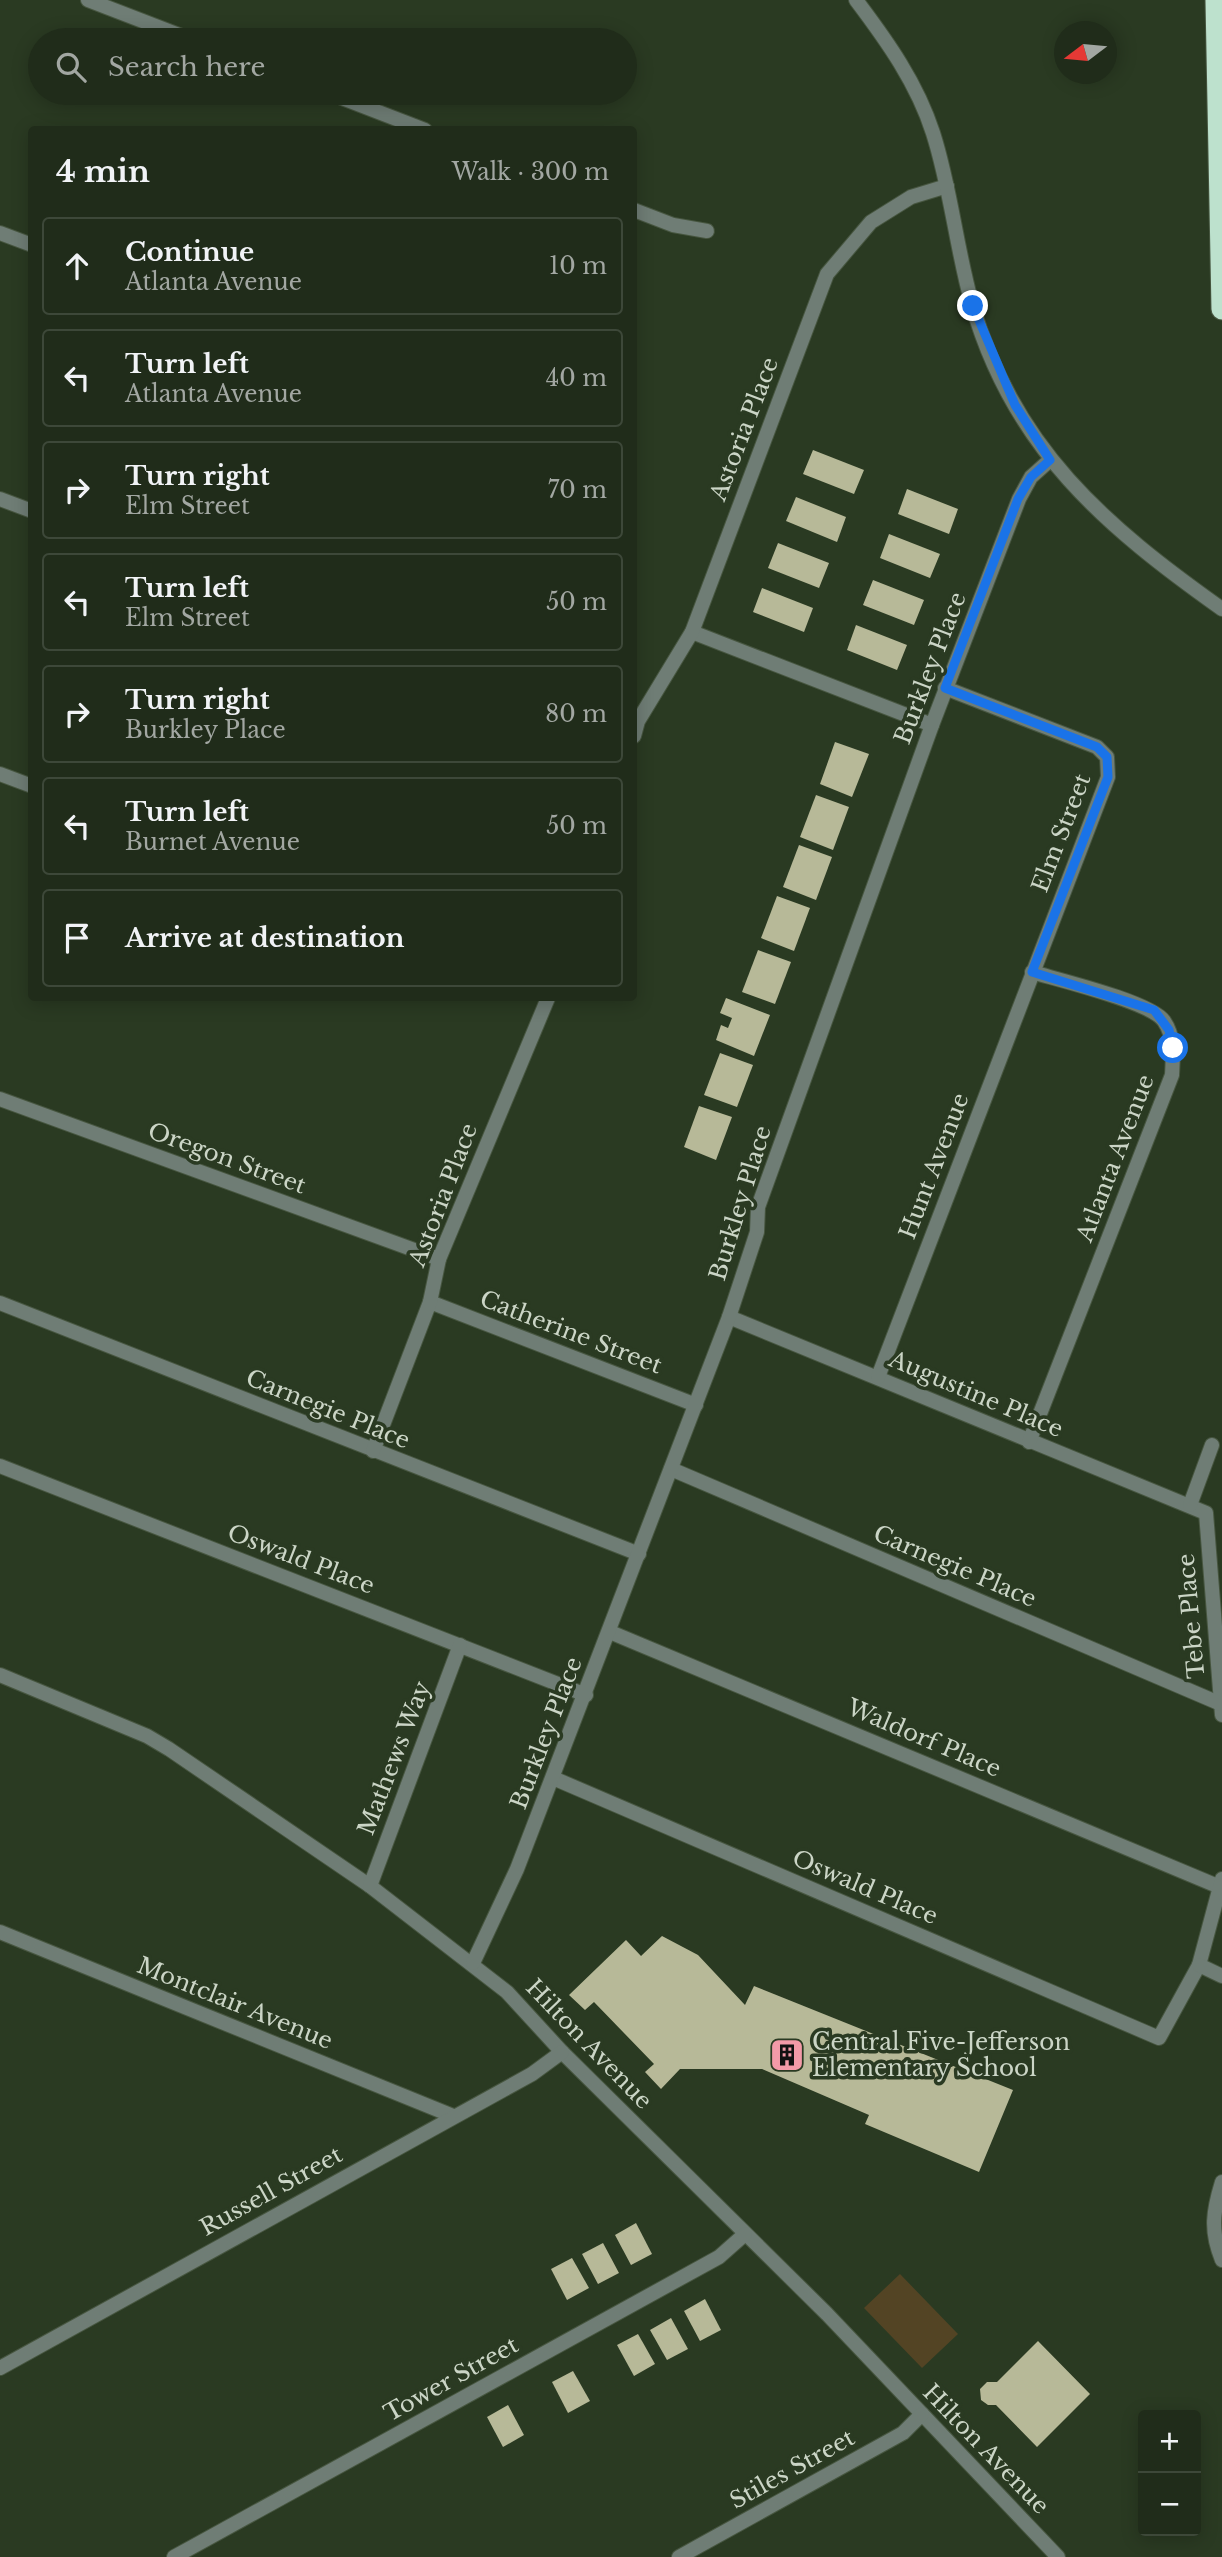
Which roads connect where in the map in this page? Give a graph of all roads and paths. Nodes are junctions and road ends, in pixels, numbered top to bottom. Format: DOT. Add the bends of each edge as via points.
graph roads {
  1 [pos="88,0"];
  2 [pos="856,0"];
  3 [pos="1216,0"];
  4 [pos="161,28"];
  5 [pos="360,105"];
  6 [pos="415,126"];
  7 [pos="947,186"];
  8 [pos="637,211"];
  9 [pos="708,231"];
  10 [pos="0,233"];
  11 [pos="28,243"];
  12 [pos="1222,309"];
  13 [pos="1050,460"];
  14 [pos="0,499"];
  15 [pos="28,510"];
  16 [pos="1222,609"];
  17 [pos="692,632"];
  18 [pos="945,688"];
  19 [pos="637,718"];
  20 [pos="932,725"];
  21 [pos="0,774"];
  22 [pos="28,784"];
  23 [pos="1032,972"];
  24 [pos="547,1001"];
  25 [pos="0,1098"];
  26 [pos="439,1259"];
  27 [pos="430,1302"];
  28 [pos="0,1303"];
  29 [pos="729,1317"];
  30 [pos="878,1377"];
  31 [pos="696,1405"];
  32 [pos="1029,1442"];
  33 [pos="1212,1445"];
  34 [pos="373,1451"];
  35 [pos="0,1466"];
  36 [pos="671,1469"];
  37 [pos="1190,1505"];
  38 [pos="1206,1513"];
  39 [pos="639,1554"];
  40 [pos="610,1632"];
  41 [pos="460,1645"];
  42 [pos="0,1675"];
  43 [pos="586,1695"];
  44 [pos="1221,1704"];
  45 [pos="1222,1715"];
  46 [pos="553,1778"];
  47 [pos="1221,1883"];
  48 [pos="370,1886"];
  49 [pos="0,1931"];
  50 [pos="473,1963"];
  51 [pos="1199,1965"];
  52 [pos="1222,1976"];
  53 [pos="562,2052"];
  54 [pos="453,2116"];
  55 [pos="1222,2182"];
  56 [pos="745,2234"];
  57 [pos="1222,2260"];
  58 [pos="0,2368"];
  59 [pos="922,2414"];
  60 [pos="174,2557"];
  61 [pos="679,2557"];
  62 [pos="1058,2557"];
  1 -- 4 [label="street"];
  2 -- 7 [label="street" via="913,86"];
  3 -- 12 [label="highway"];
  5 -- 6 [label="street"];
  7 -- 13 [label="street" via="981,330 1015,405"];
  7 -- 17 [label="street, Astoria Place" via="911,197 880,215 827,274"];
  8 -- 9 [label="street" via="673,225"];
  10 -- 11 [label="street"];
  13 -- 16 [label="street" via="1113,527"];
  13 -- 18 [label="street, Burkley Place" via="1031,477 1018,499"];
  14 -- 15 [label="street"];
  17 -- 19 [label="street, Astoria Place"];
  17 -- 20 [label="street"];
  18 -- 20 [label="street, Burkley Place"];
  18 -- 23 [label="street, Elm Street" via="1097,747 1107,757 1108,777"];
  20 -- 29 [label="street, Burkley Place" via="758,1207 757,1232"];
  21 -- 22 [label="street"];
  23 -- 30 [label="street, Hunt Avenue"];
  23 -- 32 [label="street, Atlanta Avenue" via="1154,1010 1169,1030 1173,1061 1172,1074"];
  24 -- 26 [label="street, Astoria Place"];
  25 -- 26 [label="street, Oregon Street"];
  26 -- 27 [label="street, Astoria Place"];
  27 -- 31 [label="street, Catherine Street"];
  27 -- 34 [label="street, Astoria Place"];
  28 -- 34 [label="street, Carnegie Place"];
  29 -- 30 [label="street, Augustine Place"];
  29 -- 31 [label="street, Burkley Place"];
  30 -- 32 [label="street, Augustine Place"];
  31 -- 36 [label="street, Burkley Place"];
  32 -- 37 [label="street, Augustine Place"];
  33 -- 37 [label="street"];
  34 -- 39 [label="street, Carnegie Place"];
  35 -- 41 [label="street, Oswald Place"];
  36 -- 39 [label="street, Burkley Place"];
  36 -- 44 [label="street, Carnegie Place"];
  37 -- 38 [label="street, Augustine Place"];
  38 -- 44 [label="street, Tebe Place"];
  39 -- 40 [label="street, Burkley Place"];
  40 -- 43 [label="street, Burkley Place"];
  40 -- 47 [label="street, Waldorf Place"];
  41 -- 43 [label="street, Oswald Place"];
  41 -- 48 [label="street, Mathews Way"];
  42 -- 48 [label="street, Hilton Avenue" via="147,1736"];
  43 -- 46 [label="street, Burkley Place"];
  44 -- 45 [label="street, Tebe Place"];
  46 -- 50 [label="street, Burkley Place"];
  46 -- 51 [label="street, Oswald Place" via="1159,2038"];
  47 -- 51 [label="street"];
  48 -- 50 [label="street, Hilton Avenue"];
  49 -- 54 [label="street, Montclair Avenue"];
  50 -- 53 [label="street, Hilton Avenue" via="507,1992"];
  51 -- 52 [label="street"];
  53 -- 54 [label="street, Russell Street" via="532,2074"];
  53 -- 56 [label="street, Hilton Avenue"];
  54 -- 58 [label="street, Russell Street"];
  55 -- 57 [label="street" via="1213,2219"];
  56 -- 59 [label="street, Hilton Avenue"];
  56 -- 60 [label="street, Tower Street" via="719,2257"];
  59 -- 61 [label="street, Stiles Street" via="903,2433"];
  59 -- 62 [label="street, Hilton Avenue"];
}
